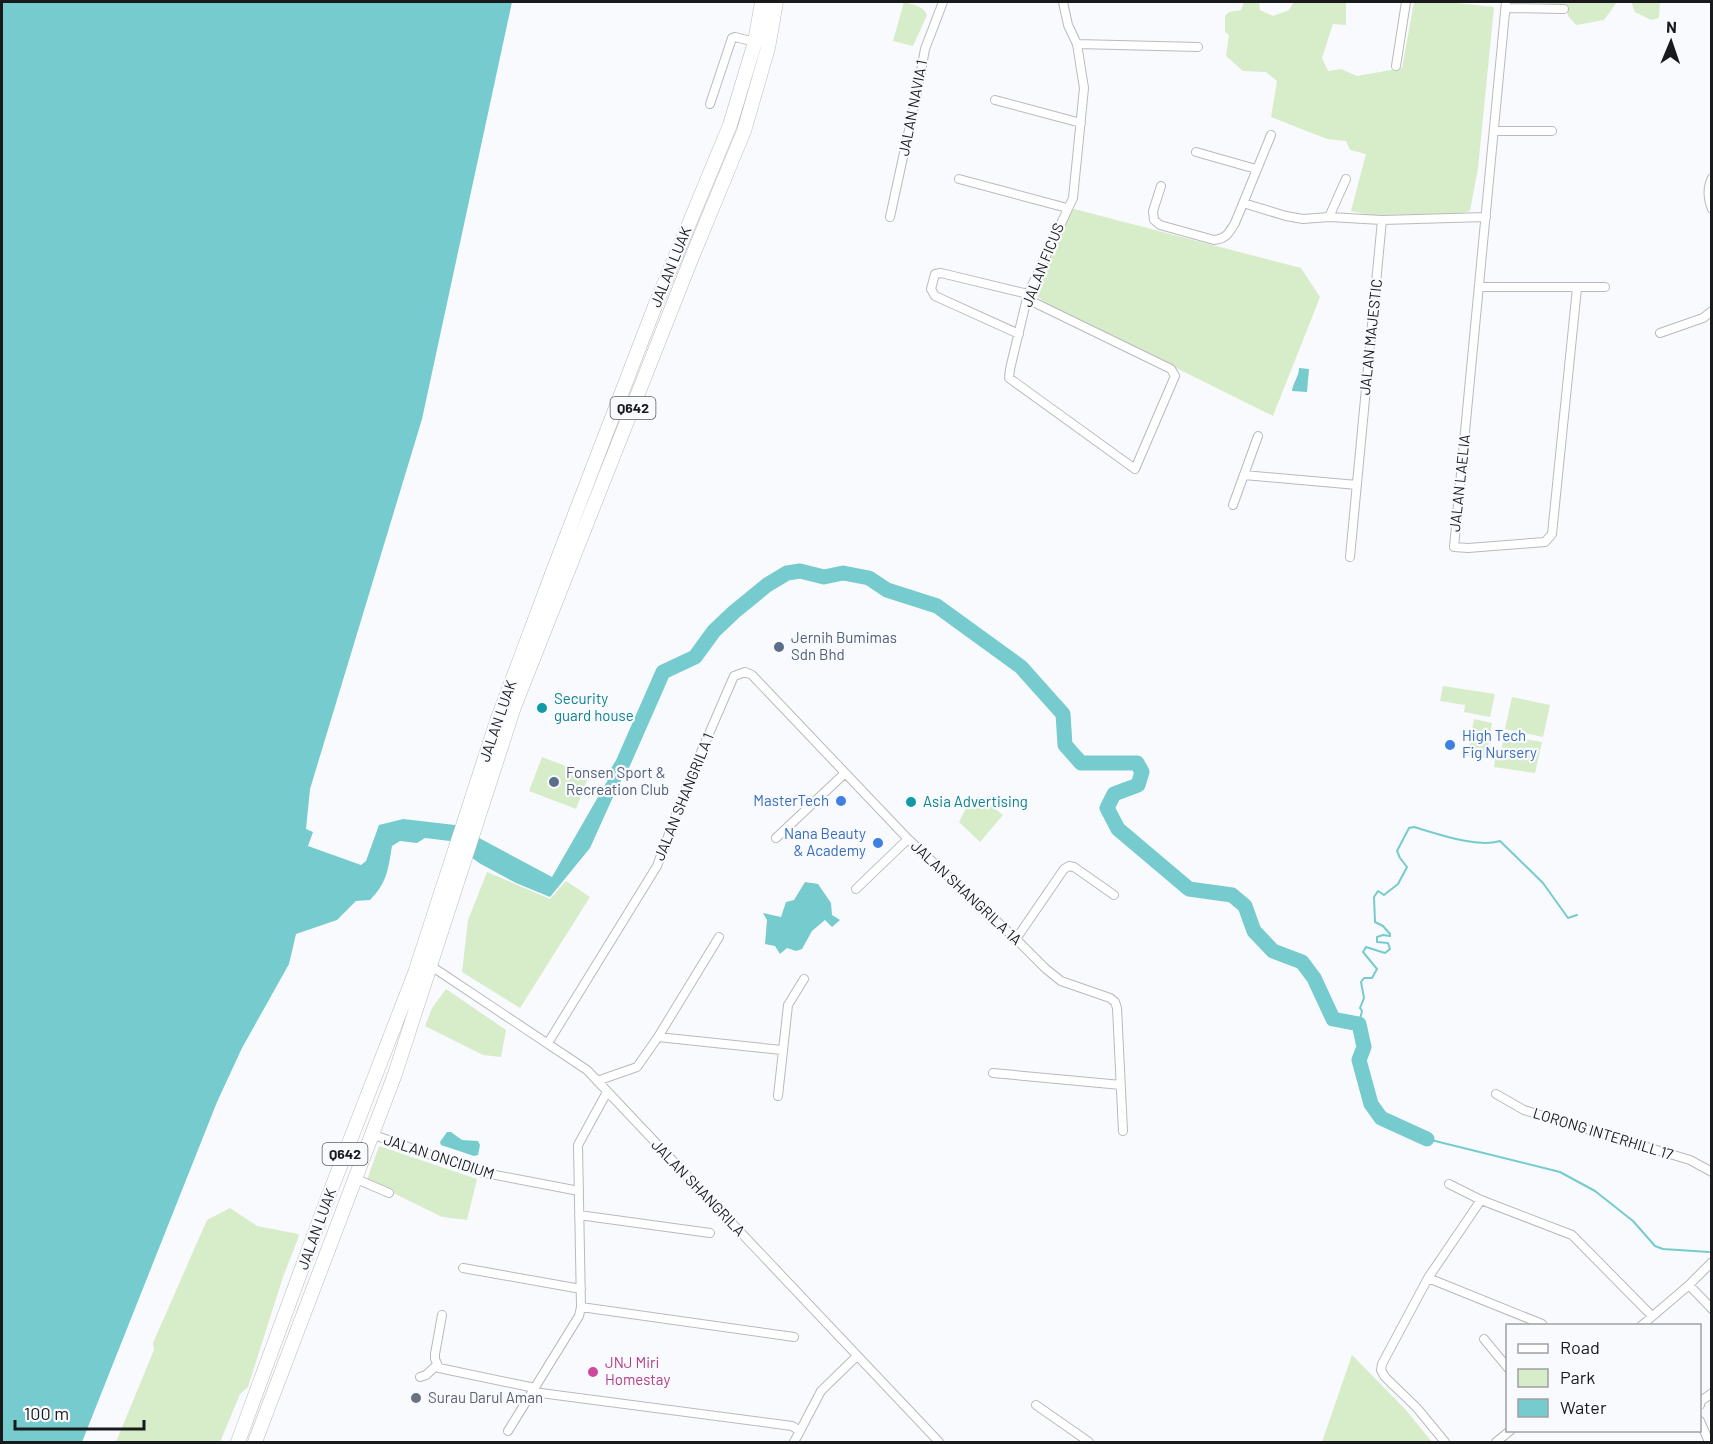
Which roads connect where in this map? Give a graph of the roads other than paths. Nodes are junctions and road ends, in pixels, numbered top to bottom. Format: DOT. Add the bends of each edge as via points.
graph roads {
  1 [pos="762,2"];
  2 [pos="776,2"];
  3 [pos="940,2"];
  4 [pos="1063,2"];
  5 [pos="1406,2"];
  6 [pos="1506,5"];
  7 [pos="1564,9"];
  8 [pos="755,42"];
  9 [pos="1077,44"];
  10 [pos="1198,47"];
  11 [pos="1396,66"];
  12 [pos="995,100"];
  13 [pos="710,104"];
  14 [pos="1081,123"];
  15 [pos="1495,131"];
  16 [pos="1552,131"];
  17 [pos="1271,135"];
  18 [pos="1196,152"];
  19 [pos="1256,169"];
  20 [pos="1712,178"];
  21 [pos="959,179"];
  22 [pos="1346,179"];
  23 [pos="1161,186"];
  24 [pos="721,191"];
  25 [pos="1243,203"];
  26 [pos="1067,208"];
  27 [pos="1712,210"];
  28 [pos="890,217"];
  29 [pos="1329,217"];
  30 [pos="1486,217"];
  31 [pos="1382,219"];
  32 [pos="683,237"];
  33 [pos="692,257"];
  34 [pos="1480,287"];
  35 [pos="1605,287"];
  36 [pos="1577,288"];
  37 [pos="1027,297"];
  38 [pos="656,306"];
  39 [pos="1712,311"];
  40 [pos="1660,333"];
  41 [pos="1019,334"];
  42 [pos="1258,436"];
  43 [pos="1244,475"];
  44 [pos="1357,485"];
  45 [pos="1233,505"];
  46 [pos="1350,557"];
  47 [pos="740,672"];
  48 [pos="844,774"];
  49 [pos="474,810"];
  50 [pos="776,838"];
  51 [pos="908,839"];
  52 [pos="456,866"];
  53 [pos="856,889"];
  54 [pos="1114,895"];
  55 [pos="719,937"];
  56 [pos="1016,939"];
  57 [pos="431,966"];
  58 [pos="804,979"];
  59 [pos="658,1037"];
  60 [pos="548,1043"];
  61 [pos="782,1050"];
  62 [pos="993,1073"];
  63 [pos="597,1081"];
  64 [pos="1120,1085"];
  65 [pos="607,1092"];
  66 [pos="1496,1094"];
  67 [pos="778,1096"];
  68 [pos="1123,1131"];
  69 [pos="371,1134"];
  70 [pos="1712,1172"];
  71 [pos="354,1178"];
  72 [pos="1449,1184"];
  73 [pos="579,1191"];
  74 [pos="389,1193"];
  75 [pos="1481,1200"];
  76 [pos="579,1215"];
  77 [pos="710,1233"];
  78 [pos="1712,1262"];
  79 [pos="463,1268"];
  80 [pos="1428,1278"];
  81 [pos="1689,1285"];
  82 [pos="581,1289"];
  83 [pos="581,1307"];
  84 [pos="1712,1309"];
  85 [pos="442,1315"];
  86 [pos="1652,1316"];
  87 [pos="1542,1324"];
  88 [pos="1643,1324"];
  89 [pos="794,1337"];
  90 [pos="1484,1339"];
  91 [pos="857,1356"];
  92 [pos="436,1365"];
  93 [pos="1506,1366"];
  94 [pos="420,1377"];
  95 [pos="534,1390"];
  96 [pos="1036,1405"];
  97 [pos="1701,1423"];
  98 [pos="508,1431"];
  99 [pos="800,1431"];
  100 [pos="238,1443"];
  101 [pos="255,1443"];
  102 [pos="794,1443"];
  103 [pos="939,1443"];
  104 [pos="1089,1443"];
  105 [pos="1445,1443"];
  106 [pos="1709,1443"];
  1 -- 8 [label="main road, JALAN LUAK / Q642"];
  2 -- 24 [label="main road, JALAN LUAK / Q642" via="768,48 744,131"];
  3 -- 28 [label="street, JALAN NAVIA 1" via="925,49"];
  4 -- 9 [label="street, JALAN FICUS"];
  5 -- 11 [label="street"];
  6 -- 7 [label="street"];
  6 -- 15 [label="street, JALAN LAELIA"];
  8 -- 13 [label="street" via="732,38"];
  8 -- 32 [label="main road, JALAN LUAK / Q642" via="730,125"];
  9 -- 10 [label="street"];
  9 -- 14 [label="street, JALAN FICUS" via="1084,88"];
  12 -- 14 [label="street"];
  14 -- 26 [label="street, JALAN FICUS" via="1073,198"];
  15 -- 16 [label="street"];
  15 -- 30 [label="street, JALAN LAELIA"];
  17 -- 19 [label="street"];
  18 -- 19 [label="street"];
  19 -- 25 [label="street"];
  20 -- 27 [label="street"];
  21 -- 26 [label="street"];
  22 -- 29 [label="street"];
  23 -- 25 [label="street" via="1154,220 1214,240 1227,236"];
  24 -- 32 [label="main road" via="698,235 691,239"];
  24 -- 33 [label="main road, JALAN LUAK / Q642"];
  25 -- 29 [label="street" via="1303,219"];
  26 -- 37 [label="street, JALAN FICUS"];
  29 -- 31 [label="street"];
  30 -- 31 [label="street"];
  30 -- 34 [label="street, JALAN LAELIA"];
  31 -- 44 [label="street, JALAN MAJESTIC"];
  32 -- 38 [label="main road, JALAN LUAK / Q642"];
  33 -- 38 [label="main road" via="682,257"];
  33 -- 49 [label="main road, JALAN LUAK / Q642"];
  34 -- 36 [label="street"];
  34 -- 36 [label="street, JALAN LAELIA" via="1454,547 1545,542 1552,534"];
  35 -- 36 [label="street"];
  37 -- 41 [label="street, JALAN FICUS"];
  37 -- 41 [label="street" via="941,273 935,274 931,289 935,296"];
  37 -- 41 [label="street, JALAN FICUS" via="1174,372 1135,469 1009,378"];
  38 -- 49 [label="main road, JALAN LUAK / Q642" via="505,700"];
  39 -- 40 [label="street"];
  42 -- 43 [label="street"];
  43 -- 44 [label="street"];
  43 -- 45 [label="street"];
  44 -- 46 [label="street, JALAN MAJESTIC"];
  47 -- 48 [label="street, JALAN SHANGRILA 1A" via="752,675"];
  47 -- 60 [label="street, JALAN SHANGRILA 1" via="734,676 689,780 657,866"];
  48 -- 50 [label="street"];
  48 -- 51 [label="street, JALAN SHANGRILA 1A"];
  49 -- 52 [label="main road, JALAN LUAK / Q642"];
  51 -- 53 [label="street"];
  51 -- 56 [label="street, JALAN SHANGRILA 1A"];
  52 -- 57 [label="main road, JALAN LUAK / Q642"];
  52 -- 100 [label="main road, JALAN LUAK / Q642"];
  54 -- 56 [label="street" via="1069,866"];
  55 -- 59 [label="street"];
  56 -- 64 [label="street, JALAN SHANGRILA 1A" via="1061,981 1115,1002"];
  57 -- 60 [label="street, JALAN SHANGRILA"];
  57 -- 69 [label="main road, JALAN LUAK / Q642"];
  58 -- 61 [label="street" via="788,1005"];
  59 -- 61 [label="street"];
  59 -- 63 [label="street" via="636,1067"];
  60 -- 63 [label="street, JALAN SHANGRILA"];
  61 -- 67 [label="street"];
  62 -- 64 [label="street"];
  63 -- 65 [label="street, JALAN SHANGRILA"];
  64 -- 68 [label="street, JALAN SHANGRILA 1A"];
  65 -- 73 [label="street" via="578,1145"];
  65 -- 91 [label="street, JALAN SHANGRILA"];
  66 -- 70 [label="street, LORONG INTERHILL 17" via="1524,1110 1690,1160"];
  69 -- 71 [label="main road, JALAN LUAK / Q642"];
  69 -- 73 [label="street, JALAN ONCIDIUM" via="480,1172"];
  71 -- 74 [label="street"];
  71 -- 101 [label="main road, JALAN LUAK / Q642"];
  72 -- 75 [label="street"];
  73 -- 76 [label="street"];
  75 -- 80 [label="street"];
  75 -- 86 [label="street" via="1572,1235"];
  76 -- 77 [label="street"];
  76 -- 82 [label="street"];
  78 -- 81 [label="street"];
  79 -- 82 [label="street"];
  80 -- 87 [label="street"];
  80 -- 105 [label="street" via="1381,1370"];
  81 -- 84 [label="street"];
  81 -- 86 [label="street"];
  82 -- 83 [label="street"];
  83 -- 89 [label="street"];
  83 -- 95 [label="street"];
  85 -- 92 [label="street"];
  86 -- 88 [label="street"];
  90 -- 93 [label="street"];
  91 -- 99 [label="street" via="821,1391"];
  91 -- 103 [label="street, JALAN SHANGRILA"];
  92 -- 94 [label="street"];
  92 -- 95 [label="street" via="445,1371"];
  95 -- 98 [label="street"];
  95 -- 99 [label="street" via="792,1426"];
  96 -- 104 [label="street"];
  97 -- 106 [label="street"];
  99 -- 102 [label="street"];
}
